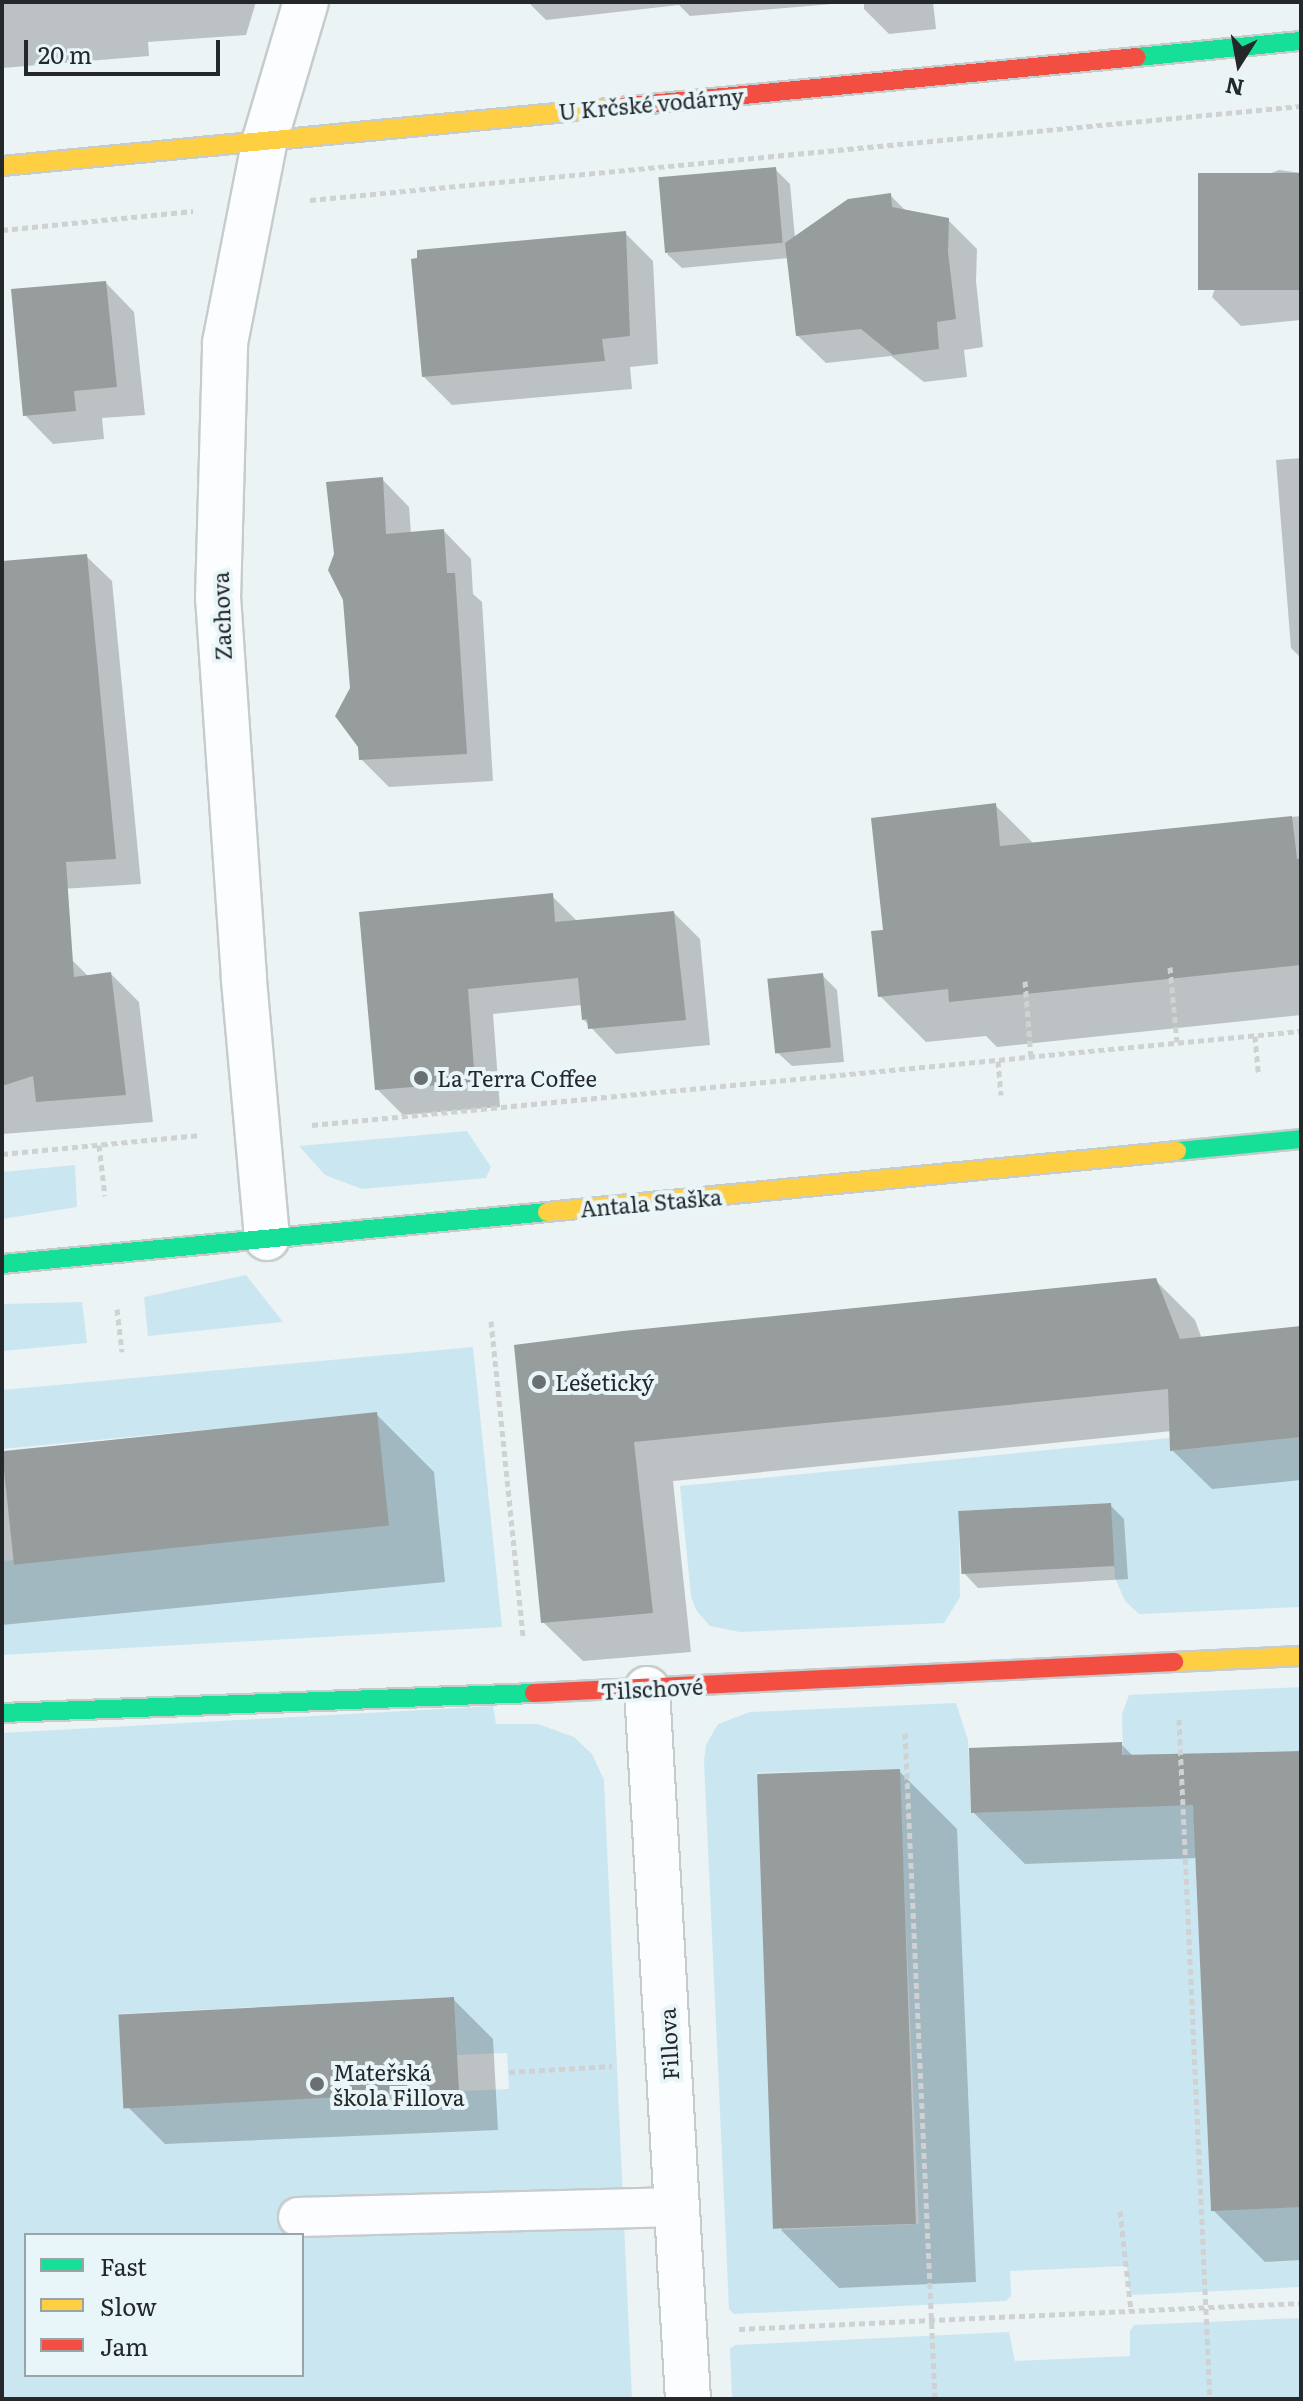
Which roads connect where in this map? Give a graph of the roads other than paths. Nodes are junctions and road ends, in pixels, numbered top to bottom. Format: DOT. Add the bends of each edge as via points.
graph roads {
  1 [pos="306,2"];
  2 [pos="1301,41"];
  3 [pos="265,140"];
  4 [pos="2,166"];
  5 [pos="1301,1139"];
  6 [pos="267,1238"];
  7 [pos="2,1264"];
  8 [pos="1301,1656"];
  9 [pos="647,1689"];
  10 [pos="2,1713"];
  11 [pos="677,2207"];
  12 [pos="298,2217"];
  13 [pos="688,2399"];
  1 -- 3 [label="street, Zachova"];
  2 -- 3 [label="street, U Krčské vodárny"];
  3 -- 4 [label="street, U Krčské vodárny"];
  3 -- 6 [label="street, Zachova" via="225,343 218,599"];
  5 -- 6 [label="street, Antala Staška"];
  6 -- 7 [label="street, Antala Staška"];
  8 -- 9 [label="street, Tilschové"];
  9 -- 10 [label="street, Tilschové"];
  9 -- 11 [label="street, Fillova"];
  11 -- 12 [label="lane"];
  11 -- 13 [label="street, Fillova"];
}
